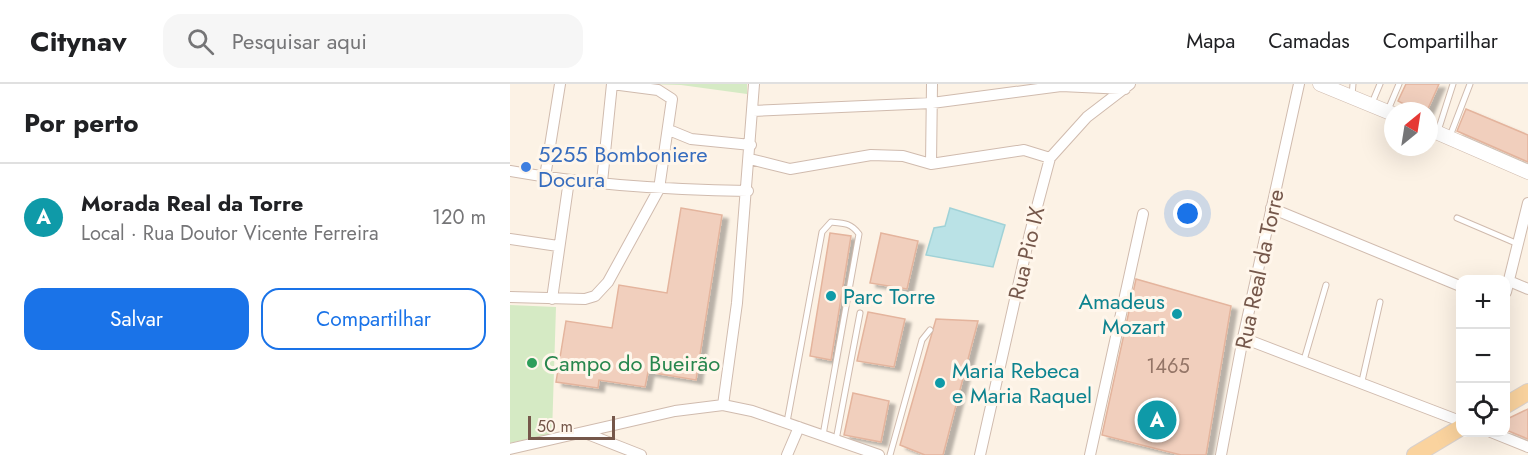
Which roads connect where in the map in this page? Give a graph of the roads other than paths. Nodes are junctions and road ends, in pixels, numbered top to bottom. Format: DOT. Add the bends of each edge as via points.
graph roads {
  1 [pos="560,84"];
  2 [pos="612,84"];
  3 [pos="754,84"];
  4 [pos="932,84"];
  5 [pos="1299,84"];
  6 [pos="1320,84"];
  7 [pos="1380,84"];
  8 [pos="1399,84"];
  9 [pos="1453,84"];
  10 [pos="1470,84"];
  11 [pos="1127,86"];
  12 [pos="1352,90"];
  13 [pos="1393,102"];
  14 [pos="932,103"];
  15 [pos="1371,105"];
  16 [pos="1384,110"];
  17 [pos="753,111"];
  18 [pos="669,130"];
  19 [pos="1439,133"];
  20 [pos="751,145"];
  21 [pos="1050,158"];
  22 [pos="750,159"];
  23 [pos="931,164"];
  24 [pos="510,171"];
  25 [pos="1528,172"];
  26 [pos="545,177"];
  27 [pos="569,180"];
  28 [pos="602,182"];
  29 [pos="659,189"];
  30 [pos="748,191"];
  31 [pos="1528,204"];
  32 [pos="1271,208"];
  33 [pos="1143,213"];
  34 [pos="1456,218"];
  35 [pos="510,239"];
  36 [pos="1518,244"];
  37 [pos="558,246"];
  38 [pos="1510,277"];
  39 [pos="1510,281"];
  40 [pos="1456,284"];
  41 [pos="1326,285"];
  42 [pos="1528,289"];
  43 [pos="510,297"];
  44 [pos="552,299"];
  45 [pos="1380,302"];
  46 [pos="860,313"];
  47 [pos="930,330"];
  48 [pos="1243,338"];
  49 [pos="1304,360"];
  50 [pos="1362,381"];
  51 [pos="1528,392"];
  52 [pos="1510,402"];
  53 [pos="723,405"];
  54 [pos="1456,418"];
  55 [pos="787,422"];
  56 [pos="799,427"];
  57 [pos="1456,431"];
  58 [pos="584,433"];
  59 [pos="823,435"];
  60 [pos="1503,437"];
  61 [pos="836,440"];
  62 [pos="1528,447"];
  63 [pos="510,449"];
  64 [pos="640,455"];
  65 [pos="787,455"];
  66 [pos="879,455"];
  67 [pos="890,455"];
  68 [pos="980,455"];
  69 [pos="1090,455"];
  70 [pos="1221,455"];
  71 [pos="1415,455"];
  1 -- 26 [label="street"];
  2 -- 18 [label="street" via="669,95 673,104"];
  2 -- 28 [label="street"];
  3 -- 17 [label="street"];
  4 -- 14 [label="street"];
  5 -- 32 [label="street, Rua Real da Torre"];
  6 -- 12 [label="street"];
  7 -- 15 [label="lane"];
  8 -- 13 [label="lane"];
  9 -- 19 [label="lane"];
  10 -- 19 [label="lane"];
  11 -- 14 [label="street" via="1061,86"];
  11 -- 21 [label="street, Rua Pio IX" via="1087,117"];
  12 -- 15 [label="street"];
  14 -- 17 [label="street"];
  14 -- 23 [label="street"];
  15 -- 16 [label="street"];
  17 -- 20 [label="street"];
  18 -- 20 [label="street" via="691,139"];
  18 -- 29 [label="street"];
  19 -- 25 [label="street"];
  20 -- 22 [label="street"];
  21 -- 23 [label="street" via="1024,150"];
  21 -- 68 [label="street, Rua Pio IX"];
  22 -- 23 [label="street" via="790,169 871,155 903,156"];
  22 -- 30 [label="street"];
  24 -- 26 [label="street"];
  26 -- 27 [label="street"];
  27 -- 28 [label="street"];
  27 -- 37 [label="street"];
  28 -- 29 [label="street"];
  29 -- 30 [label="street"];
  29 -- 44 [label="street" via="601,291 585,299"];
  30 -- 53 [label="street"];
  31 -- 36 [label="street"];
  32 -- 40 [label="street"];
  32 -- 48 [label="street, Rua Real da Torre"];
  33 -- 69 [label="street"];
  34 -- 36 [label="lane"];
  35 -- 37 [label="street"];
  36 -- 38 [label="street"];
  37 -- 44 [label="street"];
  39 -- 42 [label="street"];
  41 -- 49 [label="lane"];
  43 -- 44 [label="street"];
  45 -- 50 [label="lane"];
  46 -- 61 [label="lane"];
  47 -- 67 [label="lane" via="922,340"];
  48 -- 49 [label="street"];
  48 -- 70 [label="street, Rua Real da Torre"];
  49 -- 50 [label="street"];
  50 -- 54 [label="street"];
  51 -- 52 [label="main road"];
  53 -- 55 [label="street"];
  53 -- 58 [label="street" via="675,411"];
  55 -- 56 [label="street"];
  55 -- 59 [label="lane" via="822,232 831,222 845,223 859,234"];
  56 -- 59 [label="street"];
  56 -- 65 [label="street"];
  57 -- 71 [label="main road"];
  58 -- 63 [label="street"];
  58 -- 64 [label="street"];
  59 -- 61 [label="street"];
  60 -- 62 [label="street"];
  61 -- 66 [label="street"];
}
